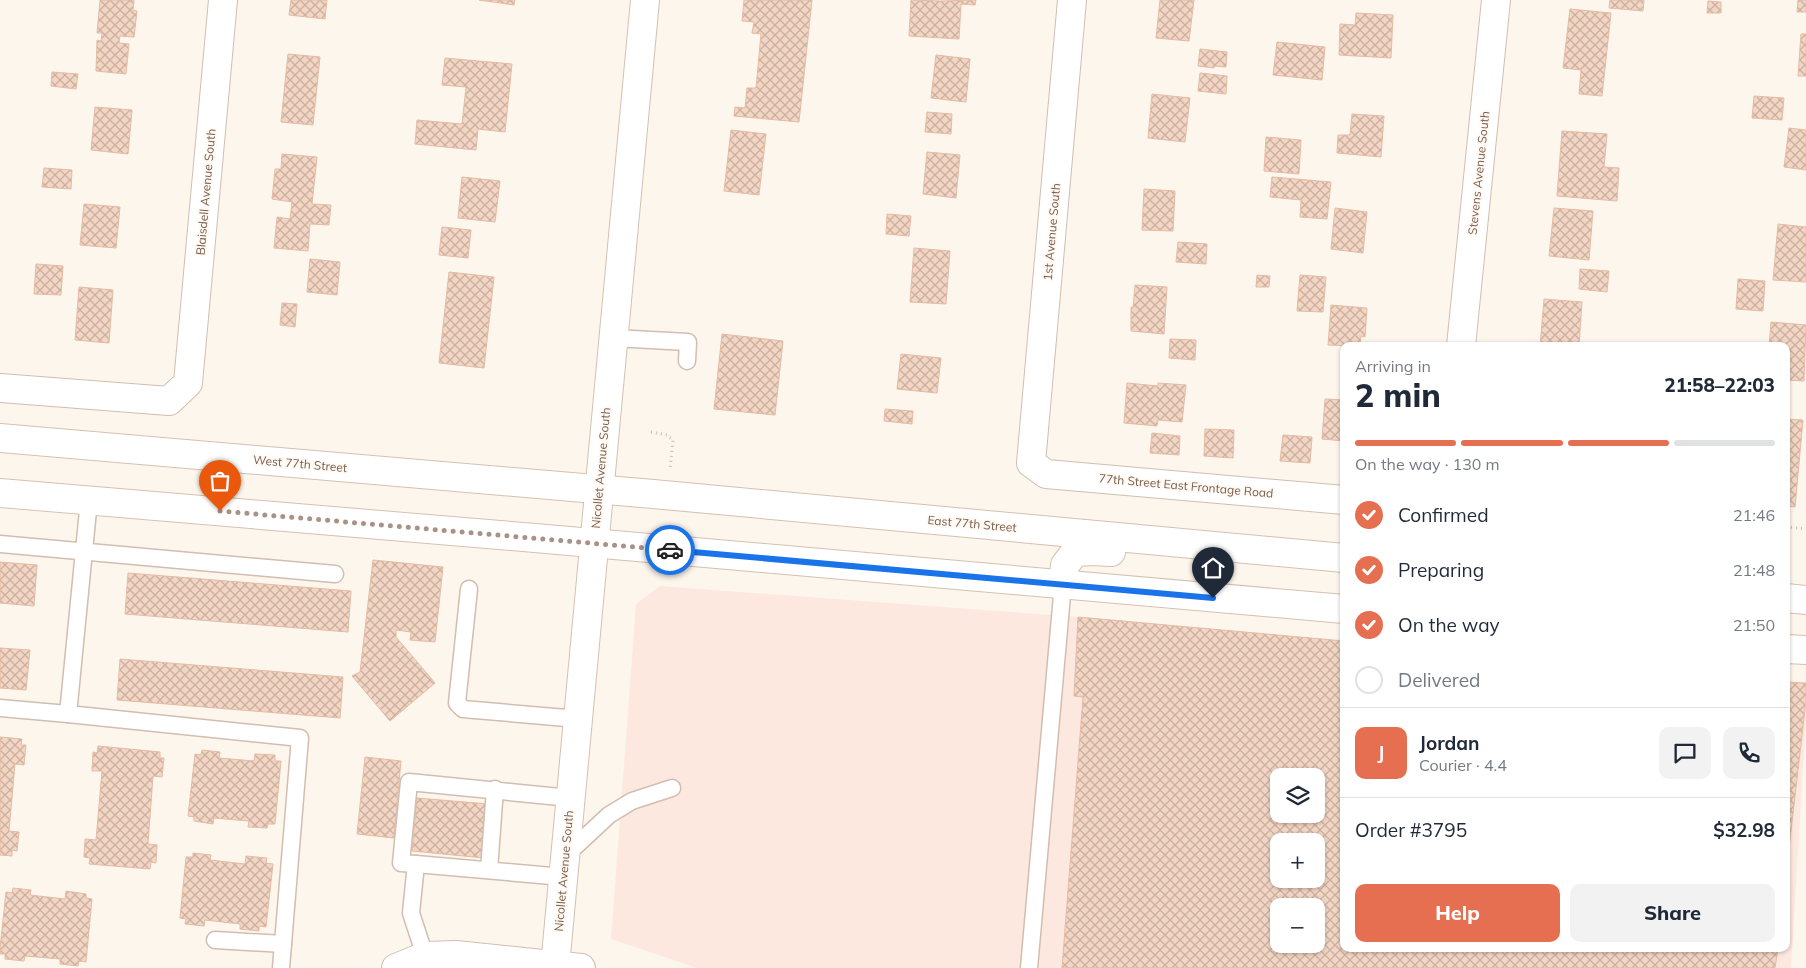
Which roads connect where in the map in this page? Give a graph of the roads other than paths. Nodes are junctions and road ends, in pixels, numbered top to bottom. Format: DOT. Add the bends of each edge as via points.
graph roads {
  1 [pos="223,0"];
  2 [pos="645,0"];
  3 [pos="1072,0"];
  4 [pos="1496,0"];
  5 [pos="614,338"];
  6 [pos="1461,342"];
  7 [pos="688,361"];
  8 [pos="0,388"];
  9 [pos="0,438"];
  10 [pos="1031,463"];
  11 [pos="599,490"];
  12 [pos="0,493"];
  13 [pos="89,500"];
  14 [pos="1340,500"];
  15 [pos="594,543"];
  16 [pos="0,544"];
  17 [pos="84,551"];
  18 [pos="1340,558"];
  19 [pos="1340,572"];
  20 [pos="335,574"];
  21 [pos="1063,584"];
  22 [pos="469,589"];
  23 [pos="1790,598"];
  24 [pos="1806,600"];
  25 [pos="1340,609"];
  26 [pos="1790,649"];
  27 [pos="1806,650"];
  28 [pos="0,708"];
  29 [pos="68,714"];
  30 [pos="578,719"];
  31 [pos="672,788"];
  32 [pos="495,789"];
  33 [pos="570,798"];
  34 [pos="416,864"];
  35 [pos="564,867"];
  36 [pos="489,870"];
  37 [pos="214,940"];
  38 [pos="283,944"];
  39 [pos="425,956"];
  40 [pos="568,967"];
  41 [pos="280,968"];
  42 [pos="396,968"];
  43 [pos="1029,968"];
  1 -- 8 [label="street, Blaisdell Avenue South" via="188,383 168,400"];
  2 -- 5 [label="street, Nicollet Avenue South"];
  3 -- 10 [label="street, 1st Avenue South"];
  4 -- 6 [label="street, Stevens Avenue South"];
  5 -- 7 [label="lane" via="688,342"];
  5 -- 11 [label="street, Nicollet Avenue South"];
  9 -- 11 [label="street, West 77th Street"];
  10 -- 14 [label="street, 77th Street East Frontage Road" via="1046,474"];
  11 -- 15 [label="street, Nicollet Avenue South"];
  11 -- 18 [label="street, East 77th Street"];
  12 -- 13 [label="street"];
  13 -- 15 [label="street"];
  13 -- 17 [label="lane"];
  15 -- 21 [label="street"];
  15 -- 30 [label="street, Nicollet Avenue South"];
  16 -- 17 [label="lane"];
  17 -- 20 [label="lane"];
  17 -- 29 [label="lane"];
  19 -- 21 [label="street" via="1092,551 1076,552 1065,565"];
  21 -- 25 [label="street"];
  21 -- 43 [label="lane"];
  22 -- 30 [label="lane" via="457,703 463,709"];
  23 -- 24 [label="street"];
  26 -- 27 [label="street"];
  28 -- 29 [label="lane"];
  29 -- 38 [label="lane" via="300,738"];
  30 -- 33 [label="street, Nicollet Avenue South"];
  31 -- 35 [label="lane" via="632,801 609,815"];
  32 -- 33 [label="lane"];
  32 -- 34 [label="lane" via="409,782 401,863"];
  32 -- 36 [label="lane"];
  33 -- 35 [label="street, Nicollet Avenue South"];
  34 -- 36 [label="lane"];
  34 -- 39 [label="lane" via="412,913"];
  35 -- 36 [label="lane"];
  35 -- 40 [label="street, Nicollet Avenue South"];
  37 -- 38 [label="lane"];
  38 -- 41 [label="lane"];
  39 -- 40 [label="street" via="456,955"];
  39 -- 42 [label="street"];
}
